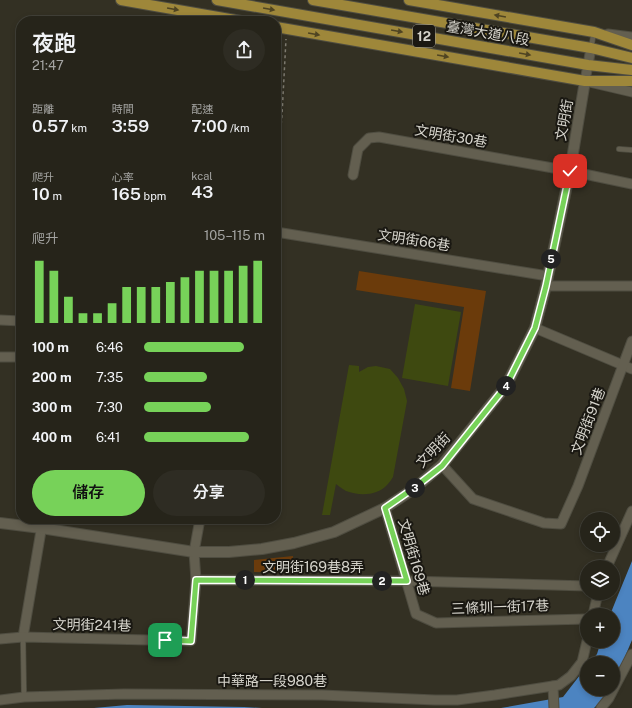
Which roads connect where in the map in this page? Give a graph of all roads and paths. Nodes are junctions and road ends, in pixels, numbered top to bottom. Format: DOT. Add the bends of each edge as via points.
graph roads {
  1 [pos="121,0"];
  2 [pos="217,0"];
  3 [pos="313,0"];
  4 [pos="409,0"];
  5 [pos="212,16"];
  6 [pos="281,28"];
  7 [pos="286,29"];
  8 [pos="594,32"];
  9 [pos="632,37"];
  10 [pos="632,45"];
  11 [pos="591,48"];
  12 [pos="632,48"];
  13 [pos="632,58"];
  14 [pos="588,64"];
  15 [pos="632,70"];
  16 [pos="632,80"];
  17 [pos="585,81"];
  18 [pos="632,92"];
  19 [pos="281,126"];
  20 [pos="620,149"];
  21 [pos="632,150"];
  22 [pos="570,171"];
  23 [pos="353,175"];
  24 [pos="632,184"];
  25 [pos="281,233"];
  26 [pos="547,281"];
  27 [pos="632,286"];
  28 [pos="0,320"];
  29 [pos="16,321"];
  30 [pos="535,328"];
  31 [pos="632,341"];
  32 [pos="0,357"];
  33 [pos="16,357"];
  34 [pos="628,368"];
  35 [pos="442,466"];
  36 [pos="385,508"];
  37 [pos="632,511"];
  38 [pos="0,523"];
  39 [pos="16,523"];
  40 [pos="42,524"];
  41 [pos="199,524"];
  42 [pos="194,552"];
  43 [pos="611,560"];
  44 [pos="196,580"];
  45 [pos="407,581"];
  46 [pos="580,586"];
  47 [pos="416,614"];
  48 [pos="580,618"];
  49 [pos="23,637"];
  50 [pos="0,639"];
  51 [pos="585,648"];
  52 [pos="632,654"];
  53 [pos="553,686"];
  54 [pos="24,697"];
  55 [pos="0,700"];
  56 [pos="554,708"];
  57 [pos="601,708"];
  1 -- 5 [label="main road, one-way"];
  2 -- 14 [label="main road, 臺灣大道八段 / 12, one-way"];
  3 -- 11 [label="main road, 臺灣大道八段 / 12"];
  8 -- 4 [label="main road, 臺灣大道八段 / 12, one-way"];
  6 -- 7 [label="main road, 臺灣大道八段 / 12"];
  7 -- 17 [label="main road, 臺灣大道八段 / 12, one-way"];
  7 -- 19 [label="path"];
  8 -- 9 [label="street"];
  8 -- 10 [label="main road, 臺灣大道八段 / 12"];
  8 -- 11 [label="lane"];
  11 -- 12 [label="main road, 臺灣大道八段 / 12"];
  11 -- 13 [label="main road, 臺灣大道八段 / 12"];
  11 -- 14 [label="street, 文明街"];
  14 -- 15 [label="main road, 臺灣大道八段 / 12"];
  14 -- 16 [label="main road, 臺灣大道八段 / 12"];
  14 -- 17 [label="street, 文明街"];
  16 -- 17 [label="main road, 臺灣大道八段 / 12"];
  17 -- 18 [label="street"];
  17 -- 22 [label="street, 文明街"];
  20 -- 21 [label="lane"];
  22 -- 23 [label="street, 文明街30巷" via="379,137 369,138 358,149"];
  22 -- 24 [label="street, 文明街30巷"];
  22 -- 26 [label="street, 文明街"];
  25 -- 26 [label="street, 文明街66巷"];
  26 -- 27 [label="street, 文明街66巷"];
  26 -- 30 [label="street, 文明街"];
  28 -- 29 [label="street"];
  30 -- 34 [label="street"];
  30 -- 35 [label="street, 文明街" via="506,386"];
  31 -- 34 [label="street, 文明街91巷"];
  32 -- 33 [label="street"];
  34 -- 35 [label="street, 文明街91巷" via="561,524 544,524 473,499"];
  35 -- 36 [label="street, 文明街"];
  36 -- 42 [label="street, 文明街" via="334,532 294,543 256,550"];
  36 -- 45 [label="street, 文明街169巷"];
  37 -- 43 [label="street"];
  38 -- 39 [label="street, 文明街"];
  40 -- 42 [label="street, 文明街"];
  40 -- 49 [label="street"];
  41 -- 42 [label="street, 文明街241巷"];
  42 -- 44 [label="street, 文明街241巷"];
  44 -- 45 [label="street, 文明街169巷8弄"];
  44 -- 49 [label="street, 文明街241巷" via="191,641"];
  45 -- 46 [label="street, 文明街169巷8弄"];
  45 -- 47 [label="street, 文明街169巷"];
  47 -- 48 [label="street, 三條圳一街17巷" via="436,623"];
  49 -- 50 [label="street, 文明街241巷"];
  49 -- 54 [label="lane"];
  51 -- 53 [label="street, 中華路一段980巷" via="582,662 571,676 559,685"];
  52 -- 57 [label="street"];
  53 -- 54 [label="street, 中華路一段980巷" via="457,700 306,695 124,694"];
  53 -- 56 [label="street"];
  54 -- 55 [label="street, 中華路一段980巷"];
}
